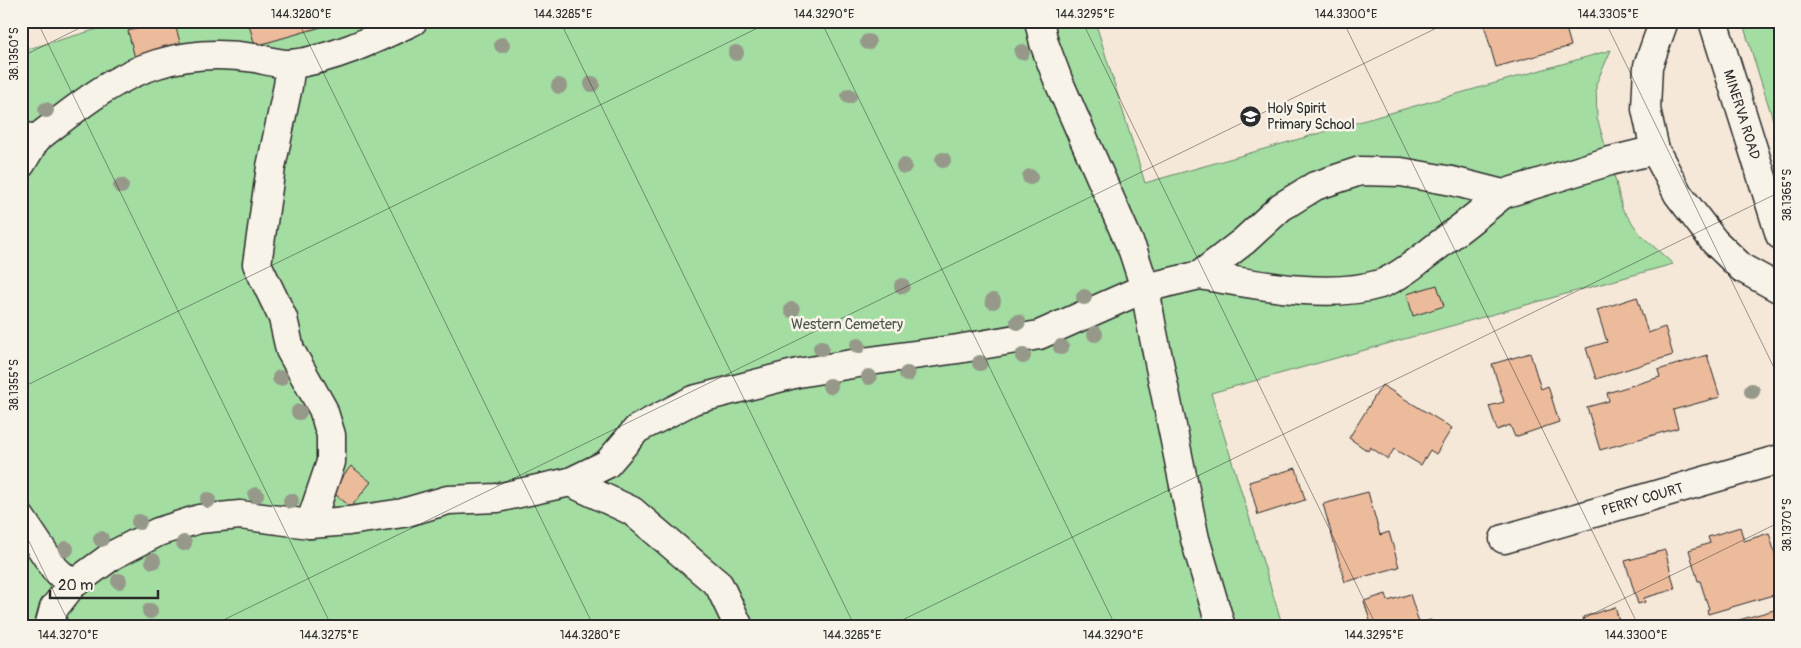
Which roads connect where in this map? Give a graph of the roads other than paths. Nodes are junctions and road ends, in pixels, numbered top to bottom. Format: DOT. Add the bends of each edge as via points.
graph roads {
  1 [pos="413,21"];
  2 [pos="1039,21"];
  3 [pos="1664,21"];
  4 [pos="1713,21"];
  5 [pos="290,64"];
  6 [pos="29,138"];
  7 [pos="1655,150"];
  8 [pos="21,164"];
  9 [pos="1503,194"];
  10 [pos="1780,234"];
  11 [pos="1200,275"];
  12 [pos="1145,288"];
  13 [pos="1780,288"];
  14 [pos="1780,459"];
  15 [pos="570,482"];
  16 [pos="21,518"];
  17 [pos="310,524"];
  18 [pos="1504,539"];
  19 [pos="72,585"];
  20 [pos="49,627"];
  21 [pos="739,627"];
  22 [pos="1221,627"];
  1 -- 5 [label="street" via="333,54"];
  2 -- 12 [label="street" via="1058,80 1133,251"];
  3 -- 7 [label="street" via="1648,66 1646,109"];
  4 -- 10 [label="street, MINERVA ROAD"];
  5 -- 6 [label="street" via="216,54 158,63 102,89"];
  5 -- 17 [label="street" via="256,264 283,318 290,350 323,408 331,435 331,462"];
  6 -- 8 [label="street"];
  7 -- 9 [label="street"];
  7 -- 13 [label="street" via="1678,194 1714,242 1742,268"];
  9 -- 11 [label="street" via="1410,267 1381,283 1349,289 1308,290"];
  9 -- 11 [label="street" via="1401,172 1360,171 1316,186 1281,207"];
  11 -- 12 [label="street"];
  12 -- 15 [label="street" via="1039,335 798,373 693,400 637,429 607,464"];
  12 -- 22 [label="street" via="1195,539"];
  14 -- 18 [label="street, PERRY COURT"];
  15 -- 17 [label="street" via="497,498 448,500 402,513"];
  15 -- 21 [label="street" via="632,511 719,585"];
  16 -- 19 [label="street" via="55,568"];
  17 -- 19 [label="street" via="240,515 199,519 158,532 113,555"];
  19 -- 20 [label="street" via="54,608"];
}
